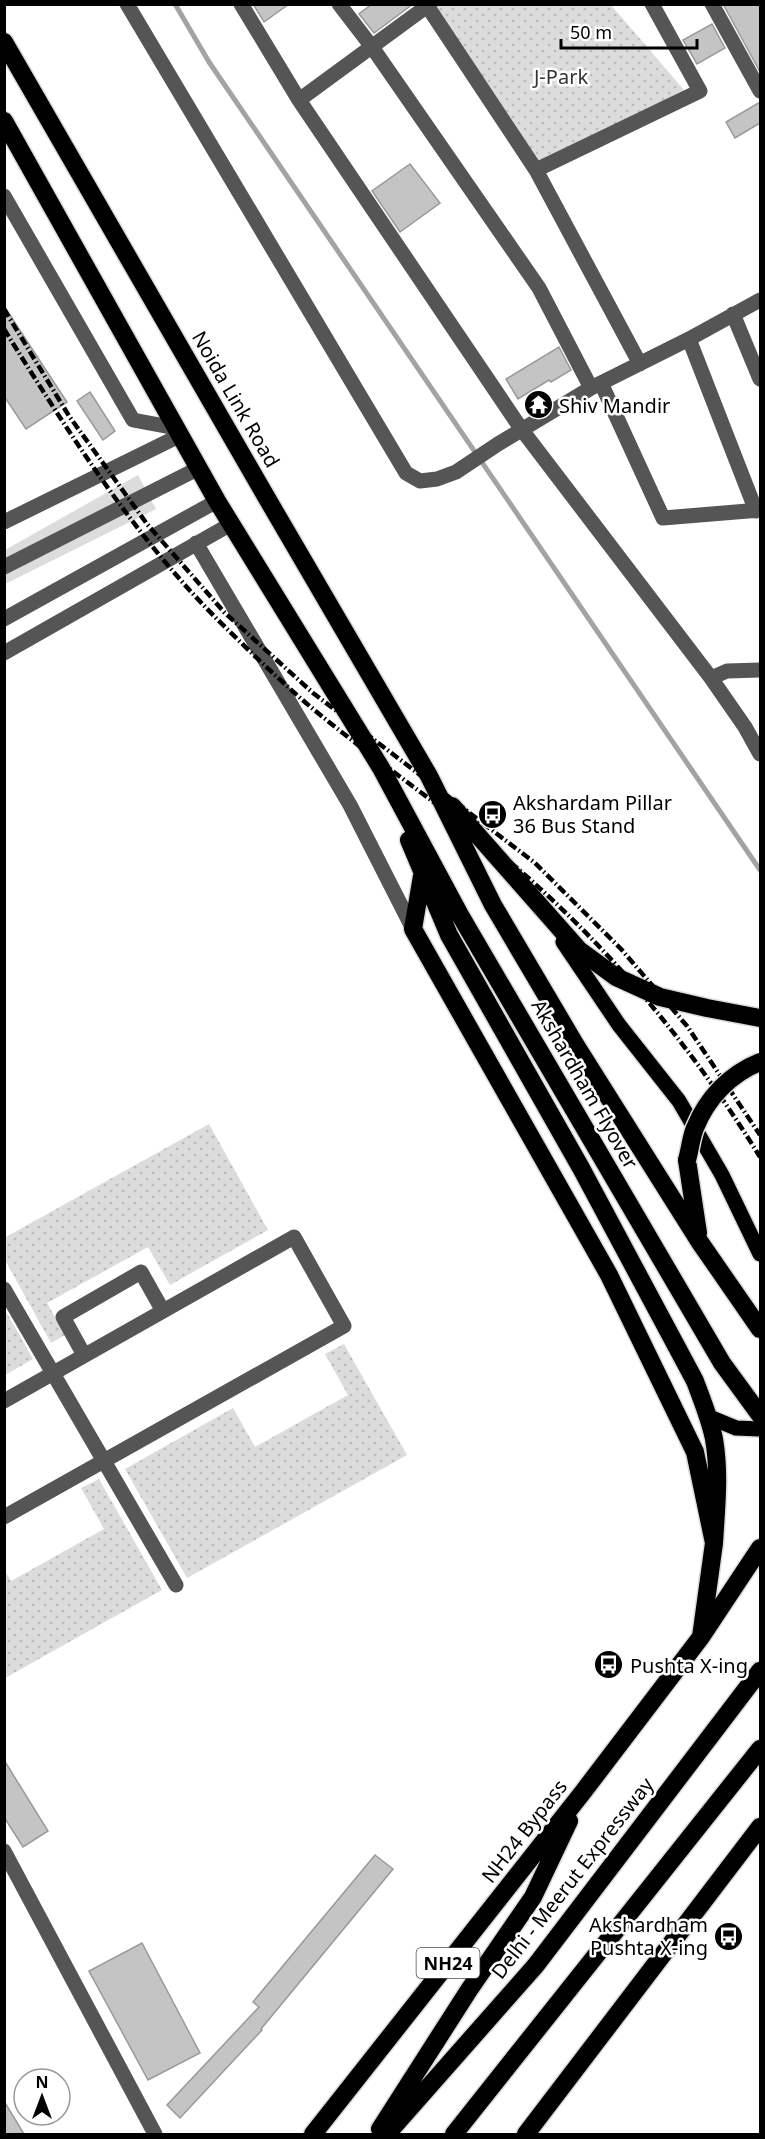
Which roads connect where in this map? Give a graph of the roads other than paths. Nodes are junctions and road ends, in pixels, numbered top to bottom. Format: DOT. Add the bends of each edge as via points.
graph roads {
  1 [pos="127,4"];
  2 [pos="241,4"];
  3 [pos="339,4"];
  4 [pos="652,4"];
  5 [pos="712,4"];
  6 [pos="428,5"];
  7 [pos="5,43"];
  8 [pos="372,47"];
  9 [pos="760,91"];
  10 [pos="299,100"];
  11 [pos="4,121"];
  12 [pos="536,171"];
  13 [pos="4,196"];
  14 [pos="760,300"];
  15 [pos="733,314"];
  16 [pos="689,339"];
  17 [pos="640,364"];
  18 [pos="760,379"];
  19 [pos="596,386"];
  20 [pos="522,430"];
  21 [pos="178,431"];
  22 [pos="199,468"];
  23 [pos="217,501"];
  24 [pos="758,510"];
  25 [pos="4,522"];
  26 [pos="231,524"];
  27 [pos="196,543"];
  28 [pos="4,567"];
  29 [pos="4,619"];
  30 [pos="4,653"];
  31 [pos="760,670"];
  32 [pos="711,678"];
  33 [pos="753,728"];
  34 [pos="760,754"];
  35 [pos="381,768"];
  36 [pos="429,776"];
  37 [pos="422,876"];
  38 [pos="536,902"];
  39 [pos="413,929"];
  40 [pos="760,1018"];
  41 [pos="760,1062"];
  42 [pos="699,1241"];
  43 [pos="760,1254"];
  44 [pos="4,1289"];
  45 [pos="163,1311"];
  46 [pos="760,1329"];
  47 [pos="84,1355"];
  48 [pos="54,1374"];
  49 [pos="4,1401"];
  50 [pos="760,1415"];
  51 [pos="707,1416"];
  52 [pos="760,1429"];
  53 [pos="105,1461"];
  54 [pos="4,1518"];
  55 [pos="714,1543"];
  56 [pos="760,1548"];
  57 [pos="177,1585"];
  58 [pos="702,1637"];
  59 [pos="760,1671"];
  60 [pos="760,1749"];
  61 [pos="583,1792"];
  62 [pos="758,1832"];
  63 [pos="4,1851"];
  64 [pos="155,2134"];
  65 [pos="313,2134"];
  66 [pos="377,2134"];
  67 [pos="387,2134"];
  68 [pos="454,2134"];
  69 [pos="526,2134"];
  1 -- 20 [label="street" via="406,472 420,481 437,479 456,472"];
  2 -- 10 [label="street"];
  3 -- 8 [label="street"];
  4 -- 12 [label="street" via="700,91"];
  5 -- 9 [label="street"];
  6 -- 8 [label="street"];
  6 -- 12 [label="street"];
  7 -- 36 [label="highway, Noida Link Road"];
  8 -- 10 [label="street"];
  8 -- 19 [label="street" via="539,288"];
  10 -- 20 [label="street"];
  11 -- 21 [label="highway"];
  12 -- 17 [label="street"];
  13 -- 21 [label="street" via="133,420"];
  14 -- 15 [label="street"];
  15 -- 16 [label="street"];
  15 -- 18 [label="street"];
  16 -- 17 [label="street"];
  16 -- 24 [label="street"];
  17 -- 19 [label="street"];
  19 -- 20 [label="street"];
  19 -- 24 [label="street" via="663,518"];
  20 -- 32 [label="street"];
  21 -- 22 [label="highway"];
  21 -- 25 [label="street"];
  22 -- 23 [label="highway"];
  22 -- 28 [label="street"];
  23 -- 26 [label="highway"];
  23 -- 29 [label="street"];
  26 -- 27 [label="street"];
  26 -- 35 [label="highway"];
  27 -- 30 [label="street"];
  27 -- 39 [label="street" via="350,805"];
  31 -- 32 [label="street" via="727,671"];
  32 -- 33 [label="street"];
  33 -- 34 [label="street"];
  35 -- 37 [label="highway"];
  35 -- 50 [label="highway, Akshardham Flyover" via="460,915 722,1363"];
  36 -- 38 [label="highway"];
  36 -- 42 [label="highway, Akshardham Flyover" via="493,905"];
  37 -- 39 [label="highway"];
  37 -- 51 [label="highway" via="449,935 694,1381"];
  38 -- 40 [label="highway" via="579,950 616,977 660,996"];
  38 -- 43 [label="main road" via="619,1025 679,1101 722,1175"];
  39 -- 55 [label="highway" via="609,1275 695,1452"];
  41 -- 42 [label="highway, bridge" via="730,1078 709,1101 694,1129 687,1160"];
  42 -- 46 [label="highway, Akshardham Flyover"];
  44 -- 48 [label="street"];
  45 -- 47 [label="street"];
  45 -- 47 [label="street" via="141,1272 63,1317"];
  45 -- 53 [label="street" via="294,1237 344,1326"];
  47 -- 48 [label="street"];
  48 -- 49 [label="street"];
  48 -- 53 [label="street"];
  51 -- 52 [label="main road" via="736,1428"];
  51 -- 55 [label="highway" via="714,1440 717,1485"];
  53 -- 54 [label="street"];
  53 -- 57 [label="street"];
  55 -- 58 [label="highway"];
  56 -- 58 [label="highway, NH24 Bypass / NH24"];
  58 -- 61 [label="highway, NH24 Bypass / NH24"];
  59 -- 67 [label="highway, Delhi - Meerut Expressway" via="536,1965"];
  60 -- 68 [label="highway"];
  61 -- 65 [label="highway, NH24 Bypass / NH24"];
  61 -- 66 [label="highway" via="533,1897"];
  62 -- 69 [label="highway"];
  63 -- 64 [label="street"];
}
